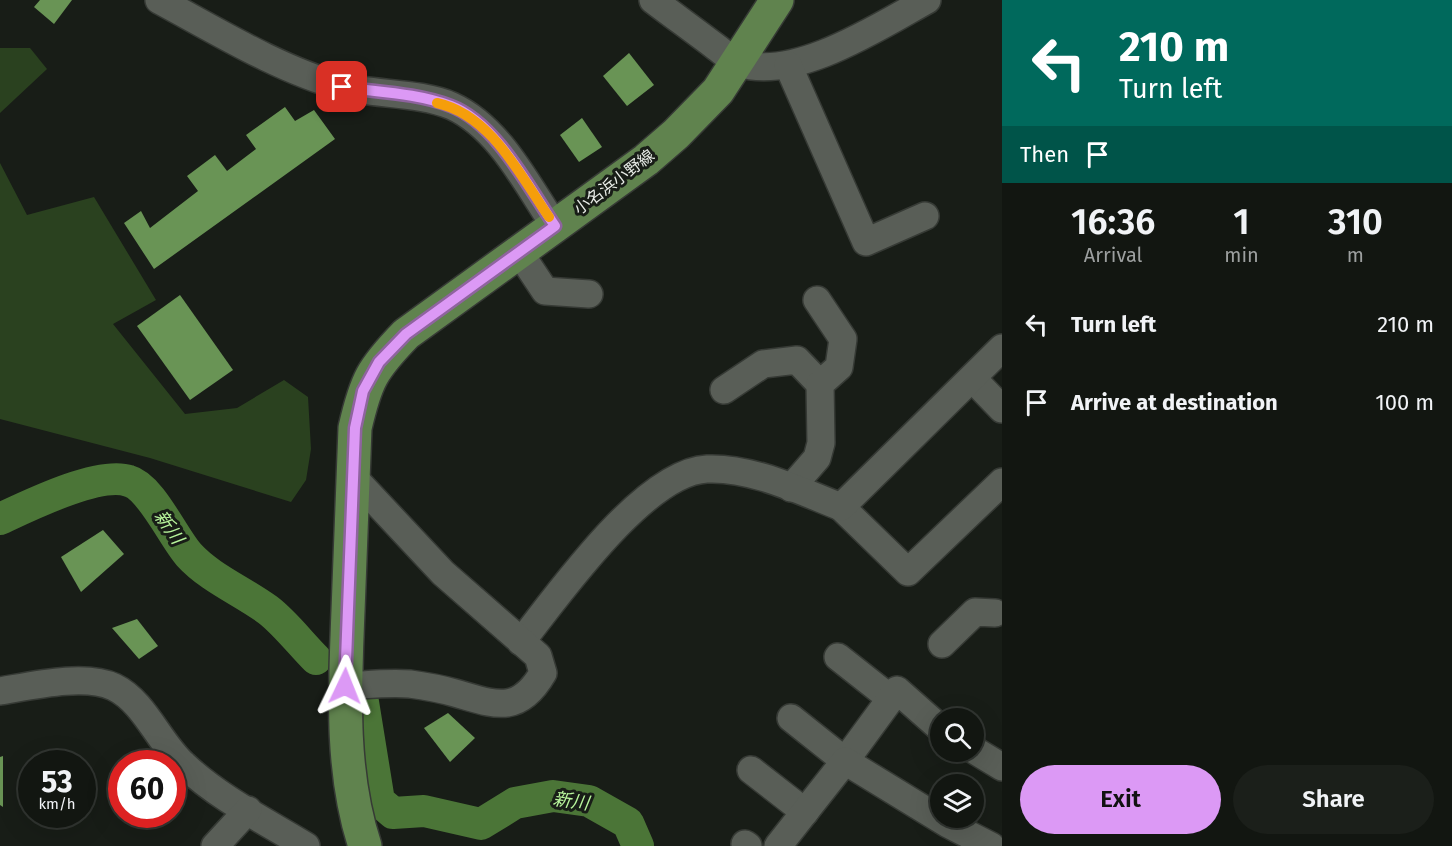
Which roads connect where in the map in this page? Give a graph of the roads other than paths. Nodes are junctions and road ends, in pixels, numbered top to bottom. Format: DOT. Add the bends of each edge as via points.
graph roads {
  1 [pos="159,0"];
  2 [pos="654,0"];
  3 [pos="777,0"];
  4 [pos="927,0"];
  5 [pos="738,63"];
  6 [pos="788,65"];
  7 [pos="925,216"];
  8 [pos="555,226"];
  9 [pos="519,252"];
  10 [pos="589,294"];
  11 [pos="817,300"];
  12 [pos="1002,348"];
  13 [pos="973,379"];
  14 [pos="820,384"];
  15 [pos="724,390"];
  16 [pos="1002,409"];
  17 [pos="353,477"];
  18 [pos="1002,482"];
  19 [pos="791,488"];
  20 [pos="842,507"];
  21 [pos="1000,613"];
  22 [pos="521,642"];
  23 [pos="942,644"];
  24 [pos="838,657"];
  25 [pos="345,686"];
  26 [pos="0,691"];
  27 [pos="891,698"];
  28 [pos="791,718"];
  29 [pos="930,719"];
  30 [pos="984,756"];
  31 [pos="845,761"];
  32 [pos="1002,767"];
  33 [pos="751,770"];
  34 [pos="248,810"];
  35 [pos="805,812"];
  36 [pos="214,846"];
  37 [pos="306,846"];
  38 [pos="365,846"];
  39 [pos="778,846"];
  40 [pos="991,846"];
  1 -- 8 [label="street" via="320,80 452,106 500,145"];
  2 -- 5 [label="street"];
  3 -- 5 [label="main road, 小名浜小野線"];
  4 -- 6 [label="street" via="876,29"];
  5 -- 6 [label="street" via="766,68"];
  5 -- 8 [label="main road, 小名浜小野線" via="718,91 676,134"];
  6 -- 7 [label="street" via="866,242"];
  8 -- 9 [label="main road, 小名浜小野線"];
  9 -- 10 [label="street" via="544,291"];
  9 -- 17 [label="main road, 小名浜小野線" via="406,334 379,362 363,391 355,428"];
  11 -- 14 [label="street" via="843,339 839,367"];
  12 -- 13 [label="street"];
  13 -- 16 [label="street"];
  13 -- 20 [label="street"];
  14 -- 15 [label="street" via="797,360 763,364"];
  14 -- 19 [label="street" via="821,444 817,458"];
  17 -- 22 [label="street" via="435,566"];
  17 -- 25 [label="main road, 小名浜小野線"];
  18 -- 20 [label="street" via="908,572"];
  19 -- 20 [label="street"];
  19 -- 22 [label="street" via="730,470 713,469 683,474 662,485 623,520"];
  21 -- 23 [label="street" via="975,612"];
  22 -- 25 [label="street" via="538,656 543,673 534,688 507,703 490,705 408,684"];
  24 -- 27 [label="street"];
  25 -- 38 [label="main road, 小名浜小野線" via="349,773"];
  26 -- 34 [label="street" via="48,683 113,686 132,700 181,763 204,783"];
  27 -- 29 [label="street" via="897,690"];
  27 -- 31 [label="street"];
  28 -- 31 [label="street"];
  30 -- 32 [label="street"];
  31 -- 35 [label="street"];
  31 -- 40 [label="street"];
  33 -- 35 [label="street"];
  34 -- 36 [label="street"];
  34 -- 37 [label="street"];
  35 -- 39 [label="street"];
}
